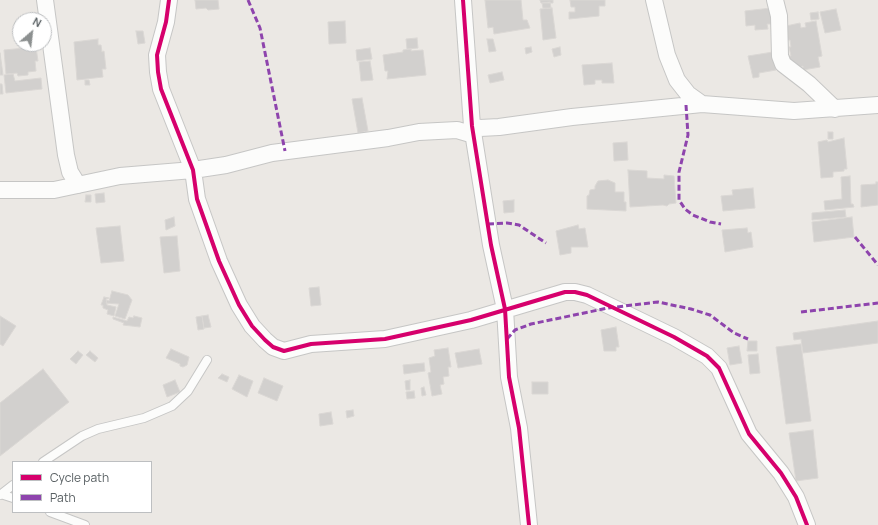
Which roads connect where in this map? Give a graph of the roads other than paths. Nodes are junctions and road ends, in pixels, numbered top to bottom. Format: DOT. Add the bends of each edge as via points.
graph roads {
  1 [pos="45,0"];
  2 [pos="169,0"];
  3 [pos="463,0"];
  4 [pos="654,0"];
  5 [pos="775,0"];
  6 [pos="702,104"];
  7 [pos="878,105"];
  8 [pos="835,109"];
  9 [pos="473,130"];
  10 [pos="193,170"];
  11 [pos="78,185"];
  12 [pos="0,190"];
  13 [pos="505,310"];
  14 [pos="207,360"];
  15 [pos="45,461"];
  16 [pos="12,486"];
  17 [pos="1,494"];
  18 [pos="12,498"];
  19 [pos="53,513"];
  20 [pos="85,525"];
  21 [pos="529,525"];
  22 [pos="807,525"];
  1 -- 11 [label="street" via="66,155 70,172"];
  2 -- 10 [label="street" via="158,55 158,72 161,89"];
  3 -- 9 [label="street"];
  4 -- 6 [label="street" via="668,56 677,80 688,94"];
  5 -- 8 [label="street" via="783,64"];
  6 -- 8 [label="street" via="785,111"];
  6 -- 9 [label="street"];
  7 -- 8 [label="street"];
  9 -- 10 [label="street" via="419,132 279,152"];
  9 -- 13 [label="street" via="491,245"];
  10 -- 11 [label="street" via="120,176"];
  10 -- 13 [label="street" via="200,206 227,279 252,326 273,347 284,351 311,344 385,339"];
  11 -- 12 [label="street" via="39,191"];
  13 -- 21 [label="street" via="509,377 519,428"];
  13 -- 22 [label="street" via="565,292 575,292 614,307 707,356 719,368 749,434 781,473 796,498"];
  14 -- 15 [label="lane" via="188,392 172,406 144,418 98,429 82,436"];
  16 -- 17 [label="lane"];
  17 -- 18 [label="lane"];
  19 -- 20 [label="lane"];
}
